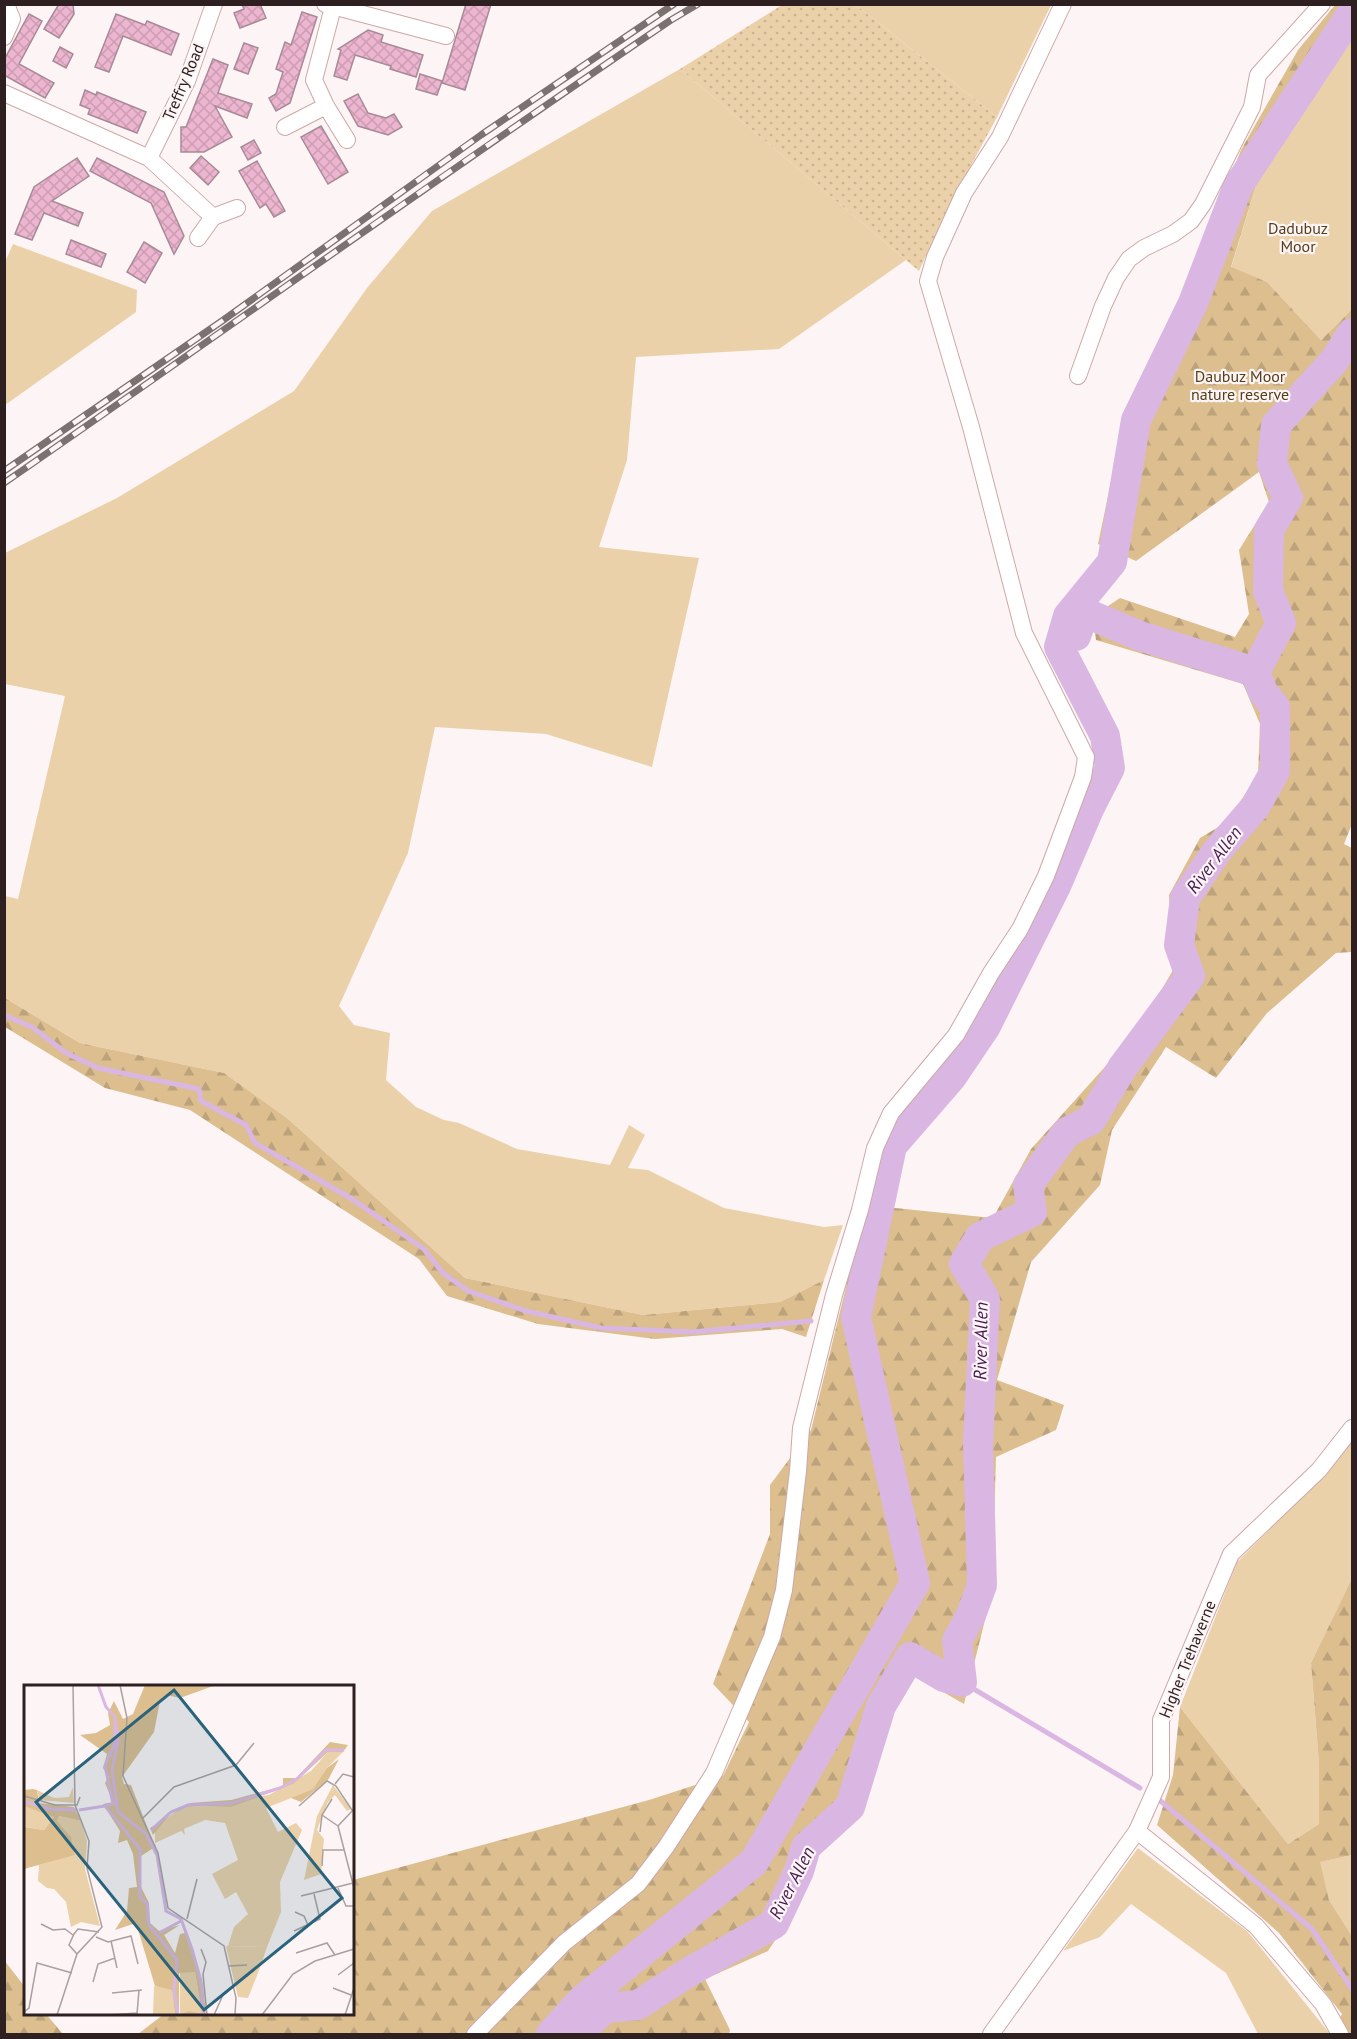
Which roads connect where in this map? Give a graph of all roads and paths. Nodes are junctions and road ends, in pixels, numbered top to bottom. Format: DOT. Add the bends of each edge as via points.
graph roads {
  1 [pos="6,4"];
  2 [pos="214,4"];
  3 [pos="1064,4"];
  4 [pos="1322,4"];
  5 [pos="329,6"];
  6 [pos="446,36"];
  7 [pos="4,37"];
  8 [pos="4,93"];
  9 [pos="326,106"];
  10 [pos="285,127"];
  11 [pos="347,140"];
  12 [pos="149,158"];
  13 [pos="237,208"];
  14 [pos="213,217"];
  15 [pos="198,238"];
  16 [pos="1078,376"];
  17 [pos="1353,1428"];
  18 [pos="1137,1832"];
  19 [pos="475,2034"];
  20 [pos="991,2034"];
  21 [pos="1340,2034"];
  1 -- 7 [label="street" via="12,19"];
  2 -- 12 [label="street, Treffry Road" via="187,81"];
  3 -- 19 [label="street" via="1000,137 964,193 928,282 971,427 1024,633 1086,758 1083,777 1046,876 1020,928 956,1035 891,1113 875,1148 801,1428 782,1599 771,1637 714,1773 638,1884 564,1943"];
  4 -- 16 [label="street" via="1258,75 1252,106 1191,221 1129,259 1116,278"];
  5 -- 6 [label="street"];
  5 -- 9 [label="street" via="315,80"];
  8 -- 12 [label="street"];
  9 -- 10 [label="street"];
  9 -- 11 [label="street"];
  12 -- 14 [label="street"];
  13 -- 14 [label="street"];
  14 -- 15 [label="street"];
  17 -- 18 [label="street, Higher Trehaverne" via="1319,1470 1231,1554 1161,1720 1161,1777"];
  18 -- 20 [label="street, Higher Trehaverne"];
  18 -- 21 [label="street" via="1256,1926 1323,2004"];
}
